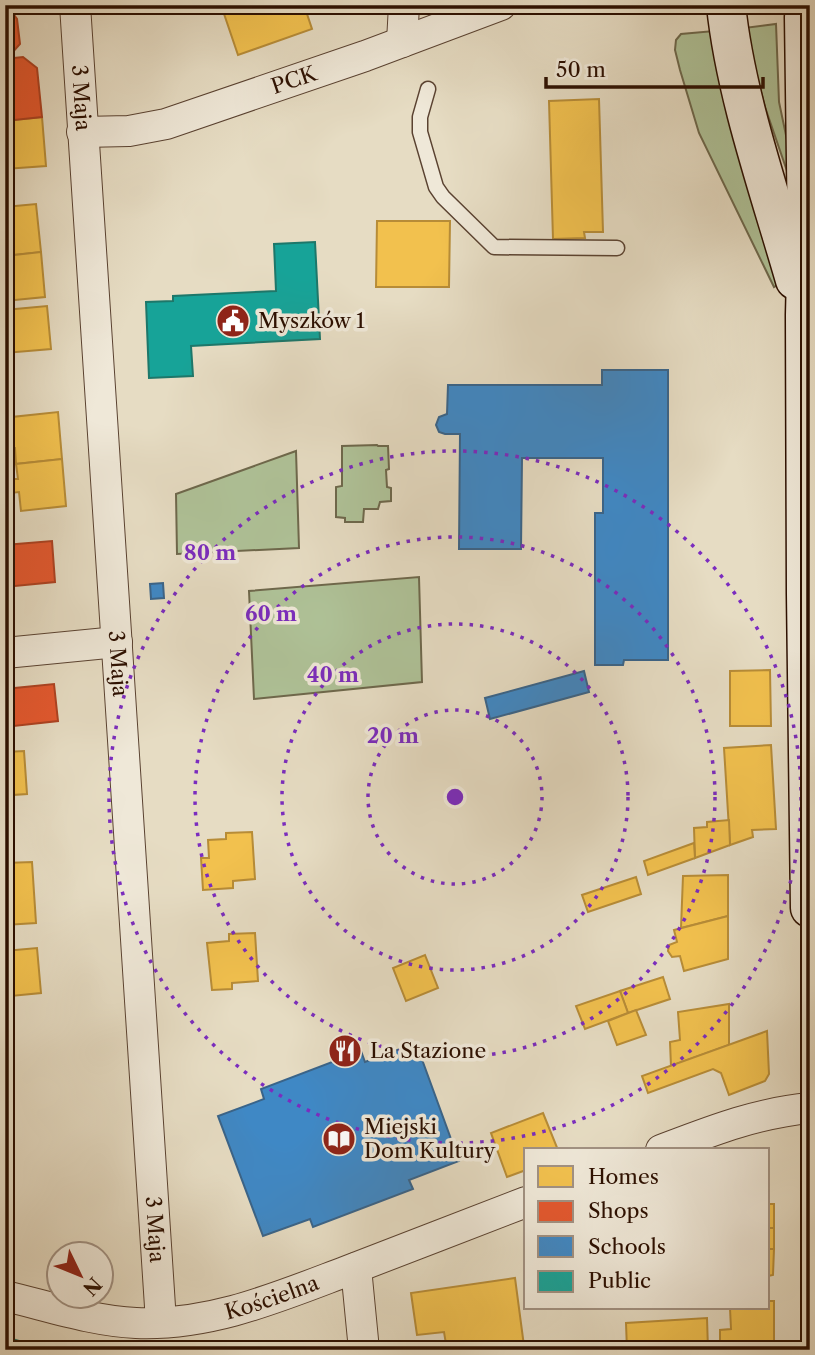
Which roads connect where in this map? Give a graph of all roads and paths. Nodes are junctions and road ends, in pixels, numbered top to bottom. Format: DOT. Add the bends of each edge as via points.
graph roads {
  1 [pos="75,5"];
  2 [pos="404,5"];
  3 [pos="501,5"];
  4 [pos="726,5"];
  5 [pos="805,9"];
  6 [pos="402,42"];
  7 [pos="428,89"];
  8 [pos="82,132"];
  9 [pos="617,248"];
  10 [pos="805,315"];
  11 [pos="117,642"];
  12 [pos="5,653"];
  13 [pos="810,908"];
  14 [pos="810,1108"];
  15 [pos="666,1148"];
  16 [pos="524,1203"];
  17 [pos="356,1268"];
  18 [pos="5,1296"];
  19 [pos="161,1322"];
  20 [pos="364,1350"];
  1 -- 8 [label="street, 3 Maja"];
  2 -- 6 [label="street"];
  3 -- 6 [label="street, PCK"];
  4 -- 10 [label="main road" via="747,110"];
  5 -- 10 [label="main road"];
  6 -- 8 [label="street, PCK" via="166,124"];
  7 -- 9 [label="lane" via="421,132 436,187 494,247"];
  8 -- 11 [label="street, 3 Maja"];
  10 -- 13 [label="main road"];
  11 -- 12 [label="street"];
  11 -- 19 [label="street, 3 Maja"];
  14 -- 15 [label="street" via="743,1119"];
  16 -- 17 [label="street, Kościelna"];
  17 -- 19 [label="street, Kościelna" via="248,1308"];
  17 -- 20 [label="street"];
  18 -- 19 [label="street, Kościelna" via="106,1320"];
}
